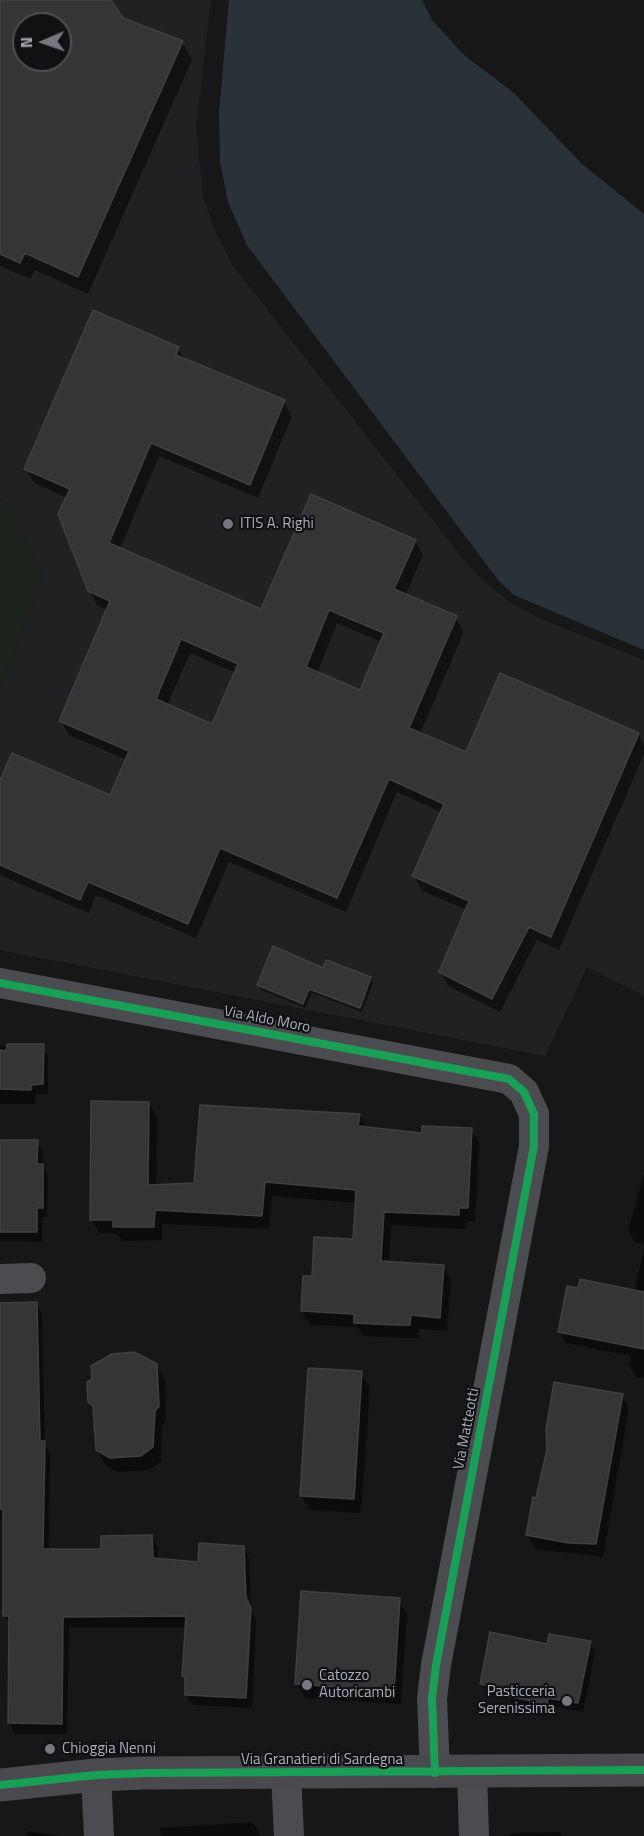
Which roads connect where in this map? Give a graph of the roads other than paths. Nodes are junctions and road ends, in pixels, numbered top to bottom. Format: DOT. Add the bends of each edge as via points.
graph roads {
  1 [pos="0,983"];
  2 [pos="525,1092"];
  3 [pos="31,1278"];
  4 [pos="0,1279"];
  5 [pos="644,1770"];
  6 [pos="472,1772"];
  7 [pos="435,1773"];
  8 [pos="96,1774"];
  9 [pos="286,1774"];
  10 [pos="0,1785"];
  11 [pos="99,1836"];
  12 [pos="290,1836"];
  13 [pos="474,1836"];
  1 -- 2 [label="street, Via Aldo Moro" via="509,1079"];
  2 -- 7 [label="street, Via Matteotti" via="534,1114 534,1146 436,1665 432,1698"];
  3 -- 4 [label="street"];
  5 -- 6 [label="street, Via Granatieri di Sardegna"];
  6 -- 7 [label="street, Via Granatieri di Sardegna"];
  6 -- 13 [label="street"];
  7 -- 9 [label="street, Via Granatieri di Sardegna"];
  8 -- 9 [label="street, Via Granatieri di Sardegna"];
  8 -- 10 [label="street, Via Granatieri di Sardegna"];
  8 -- 11 [label="street"];
  9 -- 12 [label="street"];
}
